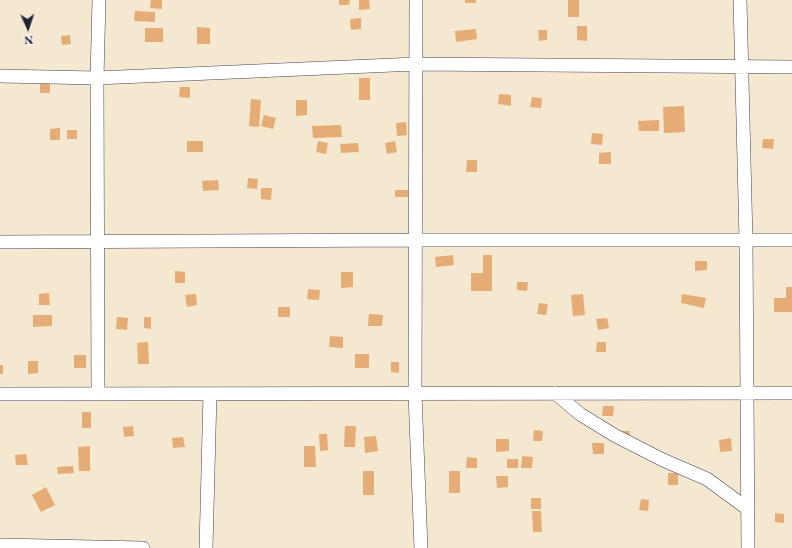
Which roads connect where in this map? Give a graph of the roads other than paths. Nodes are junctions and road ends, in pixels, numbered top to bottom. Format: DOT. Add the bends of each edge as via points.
graph roads {
  1 [pos="99,0"];
  2 [pos="416,0"];
  3 [pos="740,0"];
  4 [pos="416,64"];
  5 [pos="741,66"];
  6 [pos="792,67"];
  7 [pos="0,76"];
  8 [pos="97,78"];
  9 [pos="416,240"];
  10 [pos="746,240"];
  11 [pos="792,240"];
  12 [pos="98,241"];
  13 [pos="0,242"];
  14 [pos="98,393"];
  15 [pos="555,393"];
  16 [pos="747,393"];
  17 [pos="792,393"];
  18 [pos="0,394"];
  19 [pos="210,394"];
  20 [pos="415,394"];
  21 [pos="748,509"];
  22 [pos="0,545"];
  23 [pos="143,548"];
  24 [pos="206,548"];
  25 [pos="421,548"];
  26 [pos="748,548"];
  1 -- 8 [label="street"];
  2 -- 4 [label="street"];
  3 -- 5 [label="street"];
  4 -- 5 [label="street"];
  4 -- 8 [label="street"];
  4 -- 9 [label="street"];
  5 -- 6 [label="street"];
  5 -- 10 [label="street"];
  7 -- 8 [label="street"];
  8 -- 12 [label="street"];
  9 -- 10 [label="street"];
  9 -- 12 [label="street"];
  9 -- 20 [label="street"];
  10 -- 11 [label="street"];
  10 -- 16 [label="street"];
  12 -- 13 [label="street"];
  12 -- 14 [label="street"];
  14 -- 18 [label="street"];
  14 -- 19 [label="street"];
  15 -- 16 [label="street"];
  15 -- 20 [label="street"];
  15 -- 21 [label="street" via="580,414 614,435 707,479"];
  16 -- 17 [label="street"];
  16 -- 21 [label="street"];
  19 -- 20 [label="street"];
  19 -- 24 [label="street"];
  20 -- 25 [label="street"];
  21 -- 26 [label="street"];
  22 -- 23 [label="street"];
}
